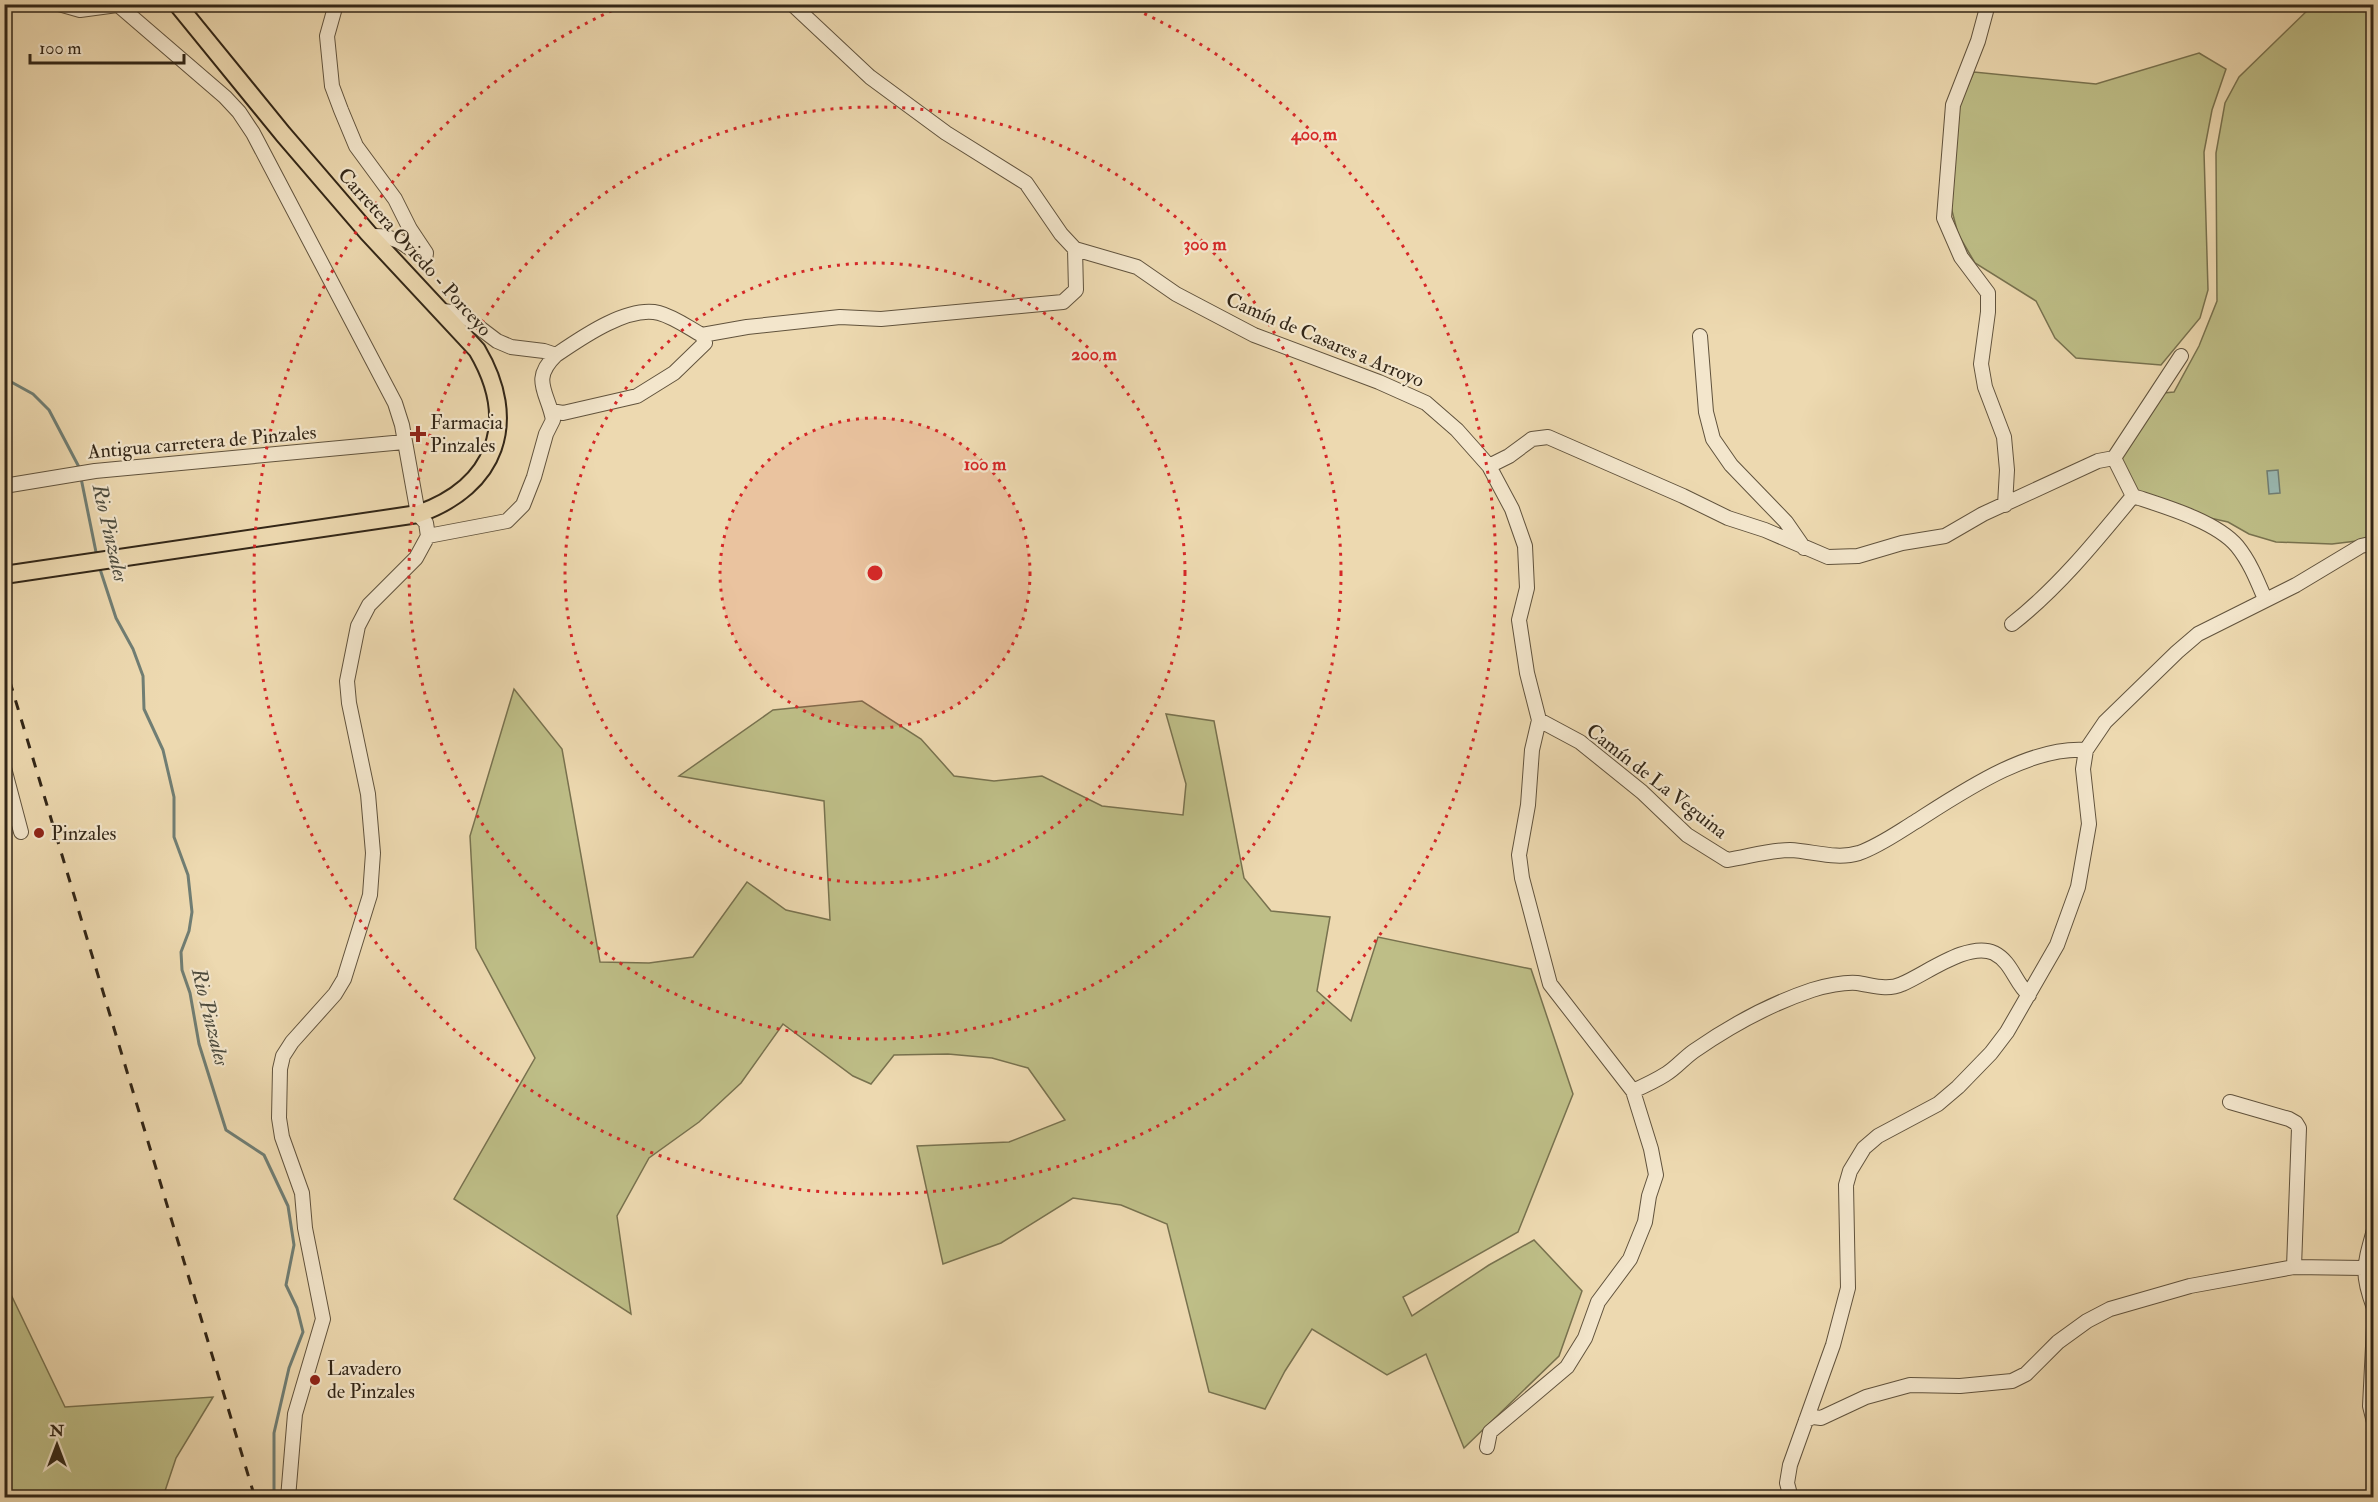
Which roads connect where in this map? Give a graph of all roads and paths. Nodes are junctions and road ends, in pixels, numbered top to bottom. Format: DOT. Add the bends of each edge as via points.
graph roads {
  1 [pos="59,4"];
  2 [pos="177,4"];
  3 [pos="336,4"];
  4 [pos="792,4"];
  5 [pos="1988,4"];
  6 [pos="117,5"];
  7 [pos="371,236"];
  8 [pos="1076,249"];
  9 [pos="443,311"];
  10 [pos="702,335"];
  11 [pos="1700,336"];
  12 [pos="556,355"];
  13 [pos="2181,356"];
  14 [pos="551,411"];
  15 [pos="404,442"];
  16 [pos="2114,458"];
  17 [pos="1489,466"];
  18 [pos="4,486"];
  19 [pos="2133,496"];
  20 [pos="2005,506"];
  21 [pos="418,514"];
  22 [pos="428,536"];
  23 [pos="2373,543"];
  24 [pos="1805,549"];
  25 [pos="7,574"];
  26 [pos="2265,599"];
  27 [pos="2012,624"];
  28 [pos="1539,720"];
  29 [pos="2086,750"];
  30 [pos="4,768"];
  31 [pos="21,832"];
  32 [pos="2029,995"];
  33 [pos="1633,1091"];
  34 [pos="2230,1102"];
  35 [pos="2373,1230"];
  36 [pos="2294,1267"];
  37 [pos="2364,1268"];
  38 [pos="2373,1308"];
  39 [pos="2373,1327"];
  40 [pos="1806,1420"];
  41 [pos="2373,1422"];
  42 [pos="1488,1447"];
  43 [pos="288,1497"];
  44 [pos="1791,1497"];
  1 -- 6 [label="street" via="80,10"];
  2 -- 7 [label="main road, Carretera Oviedo - Porceyo"];
  3 -- 7 [label="street" via="327,36 332,86 356,146 395,199 426,253 425,260 388,236"];
  4 -- 8 [label="street" via="870,77 946,133 1026,183"];
  5 -- 20 [label="street" via="1953,105 1944,218 1961,257 1988,293 1981,364 1985,387 2004,437"];
  6 -- 15 [label="street" via="225,97 253,133 395,403"];
  7 -- 9 [label="main road, Carretera Oviedo - Porceyo"];
  8 -- 10 [label="street" via="1076,290 1063,302 881,319 840,317"];
  8 -- 17 [label="street, Camín de Casares a Arroyo" via="1137,267 1176,294 1254,335 1426,403 1458,430"];
  9 -- 12 [label="street" via="460,313 511,347"];
  9 -- 21 [label="main road, Carretera Oviedo - Porceyo" via="489,370 498,406 498,427 476,479 440,506"];
  10 -- 12 [label="street" via="659,313 637,313 585,336"];
  10 -- 14 [label="street" via="705,343 674,373 637,396 563,413"];
  11 -- 24 [label="street" via="1706,412 1713,439"];
  12 -- 14 [label="street" via="545,366 541,384"];
  13 -- 16 [label="street"];
  14 -- 22 [label="street" via="553,420 523,506 507,521"];
  15 -- 18 [label="street, Antigua carretera de Pinzales" via="95,471"];
  15 -- 21 [label="street"];
  16 -- 19 [label="street"];
  16 -- 20 [label="street" via="2098,461"];
  17 -- 24 [label="street" via="1532,438 1548,437"];
  17 -- 28 [label="street, Camín de Casares a Arroyo" via="1512,509 1525,546 1527,588 1519,620"];
  19 -- 26 [label="street" via="2200,520 2235,544 2255,573"];
  19 -- 27 [label="street" via="2034,607"];
  20 -- 24 [label="street" via="1945,536 1858,556 1828,557"];
  21 -- 22 [label="street" via="426,523"];
  21 -- 25 [label="main road, Carretera Oviedo - Porceyo"];
  22 -- 43 [label="street" via="416,558 369,605 358,626 347,681 368,794 373,853 370,895 344,979 292,1042 280,1069 282,1137 302,1193 323,1319 295,1414"];
  23 -- 26 [label="street"];
  26 -- 29 [label="street" via="2199,634 2177,652 2105,722"];
  28 -- 29 [label="street, Camín de La Veguina" via="1580,742 1687,834 1727,860 1790,850 1827,856 1858,853 1887,840 1971,786 2038,755"];
  28 -- 33 [label="street, Camín de Casares a Arroyo" via="1519,855 1522,878 1550,984"];
  29 -- 32 [label="street" via="2083,769 2089,824 2078,887 2057,945"];
  30 -- 31 [label="street"];
  32 -- 33 [label="street" via="2014,972 1995,954 1980,950 1965,953 1899,986 1882,988 1854,983 1814,990 1779,1002 1718,1035 1666,1074"];
  32 -- 40 [label="street" via="1996,1046 1958,1087 1938,1104 1878,1136 1864,1148 1850,1171 1846,1185 1848,1288"];
  33 -- 42 [label="street, Camín de Casares a Arroyo" via="1656,1175 1646,1222 1630,1259 1598,1302 1585,1338 1567,1366 1490,1432"];
  34 -- 36 [label="street" via="2289,1119 2299,1128"];
  35 -- 37 [label="street"];
  36 -- 37 [label="street"];
  36 -- 40 [label="street" via="2190,1286 2110,1309 2087,1320 2026,1374 2012,1381 1910,1385 1866,1397 1821,1419"];
  37 -- 38 [label="street"];
  39 -- 41 [label="street"];
  40 -- 44 [label="street" via="1790,1465 1787,1483"];
}
